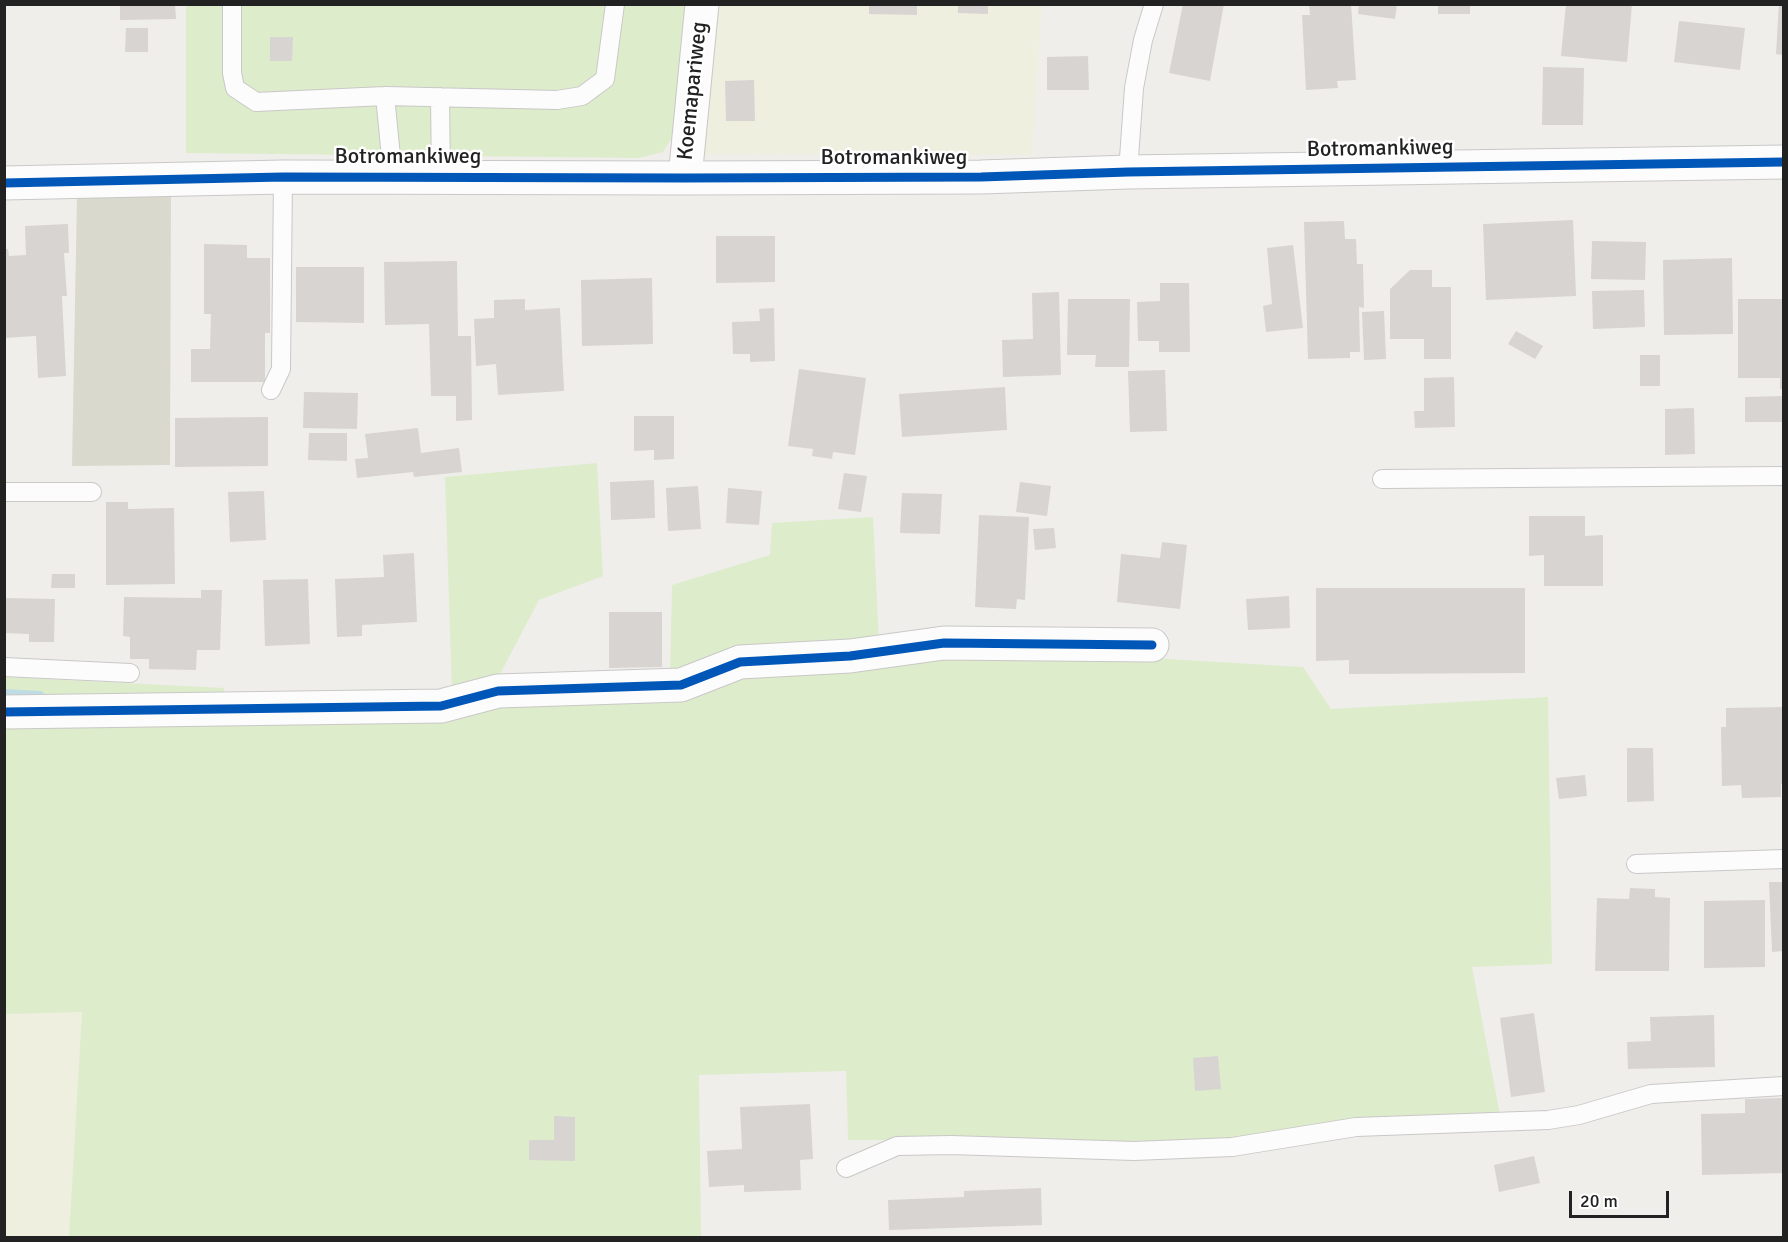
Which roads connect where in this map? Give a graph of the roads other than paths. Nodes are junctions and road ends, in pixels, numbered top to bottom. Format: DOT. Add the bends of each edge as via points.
graph roads {
  1 [pos="232,4"];
  2 [pos="615,4"];
  3 [pos="702,4"];
  4 [pos="1154,4"];
  5 [pos="385,96"];
  6 [pos="440,97"];
  7 [pos="1784,162"];
  8 [pos="1128,172"];
  9 [pos="283,177"];
  10 [pos="393,177"];
  11 [pos="441,177"];
  12 [pos="685,178"];
  13 [pos="4,183"];
  14 [pos="271,390"];
  15 [pos="1784,476"];
  16 [pos="1382,479"];
  17 [pos="4,492"];
  18 [pos="92,492"];
  19 [pos="1152,645"];
  20 [pos="4,667"];
  21 [pos="130,673"];
  22 [pos="4,712"];
  23 [pos="1784,859"];
  24 [pos="1636,864"];
  25 [pos="1784,1086"];
  26 [pos="846,1168"];
  1 -- 5 [label="lane" via="231,73 236,88 256,102"];
  2 -- 6 [label="lane" via="604,79 582,96 557,100"];
  3 -- 12 [label="street, Koemapariweg"];
  4 -- 8 [label="lane" via="1134,88"];
  5 -- 6 [label="lane"];
  5 -- 10 [label="lane"];
  6 -- 11 [label="lane"];
  7 -- 8 [label="street, Botromankiweg"];
  8 -- 12 [label="street, Botromankiweg" via="981,177"];
  9 -- 10 [label="street, Botromankiweg"];
  9 -- 13 [label="street, Botromankiweg"];
  9 -- 14 [label="lane" via="281,369"];
  10 -- 11 [label="street, Botromankiweg"];
  11 -- 12 [label="street, Botromankiweg"];
  15 -- 16 [label="lane"];
  17 -- 18 [label="lane"];
  19 -- 22 [label="street" via="944,643 849,656 740,662 681,685 498,691 441,706"];
  20 -- 21 [label="lane"];
  23 -- 24 [label="lane"];
  25 -- 26 [label="lane" via="1651,1094 1548,1120 1356,1127 1232,1147 1134,1151 897,1146"];
}
